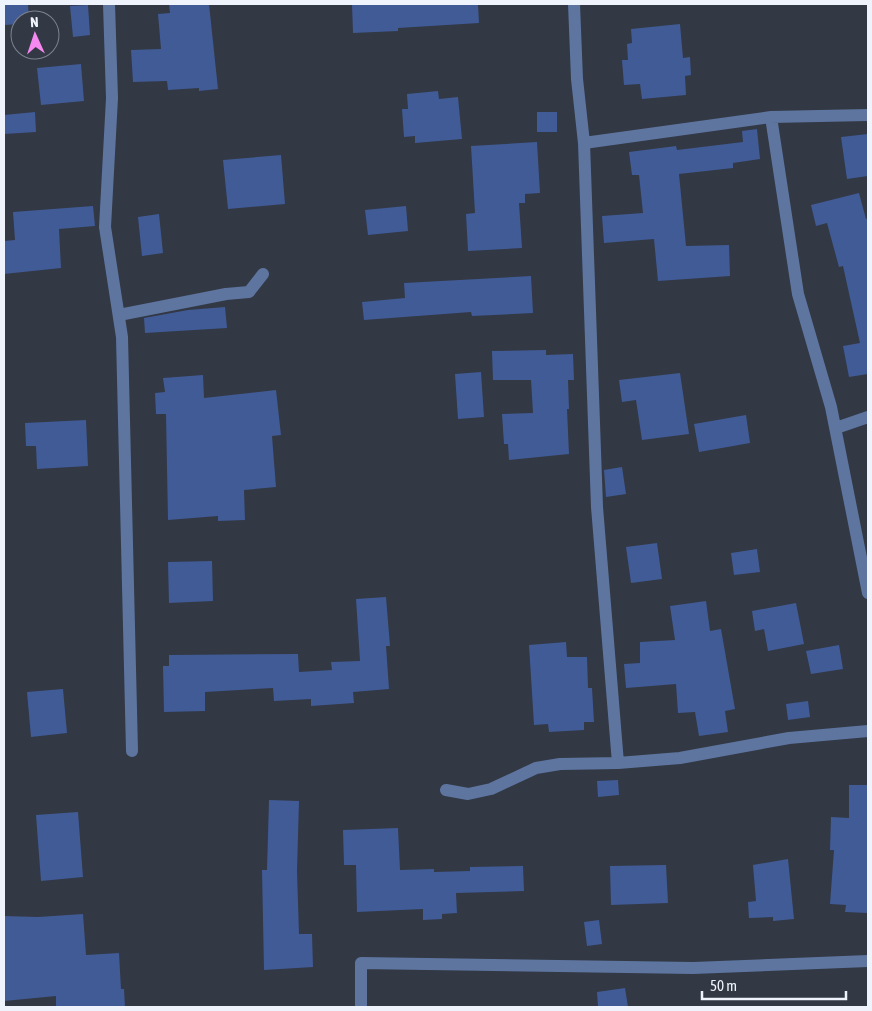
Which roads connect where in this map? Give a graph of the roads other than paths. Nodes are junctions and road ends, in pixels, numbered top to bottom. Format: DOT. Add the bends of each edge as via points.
graph roads {
  1 [pos="109,4"];
  2 [pos="574,4"];
  3 [pos="868,115"];
  4 [pos="770,117"];
  5 [pos="584,143"];
  6 [pos="263,274"];
  7 [pos="119,315"];
  8 [pos="868,417"];
  9 [pos="836,428"];
  10 [pos="867,587"];
  11 [pos="868,731"];
  12 [pos="132,751"];
  13 [pos="618,763"];
  14 [pos="446,790"];
  15 [pos="868,961"];
  16 [pos="361,1007"];
  1 -- 7 [label="street" via="112,98 104,227"];
  2 -- 5 [label="street" via="576,79"];
  3 -- 4 [label="street"];
  4 -- 5 [label="street"];
  4 -- 9 [label="street" via="798,294"];
  5 -- 13 [label="street" via="597,506"];
  6 -- 7 [label="street" via="249,292"];
  7 -- 12 [label="street"];
  8 -- 9 [label="street"];
  9 -- 10 [label="street"];
  11 -- 13 [label="street" via="789,738 680,758"];
  13 -- 14 [label="street" via="560,764 536,768 491,790 468,794"];
  15 -- 16 [label="street" via="693,968 361,963"];
}
